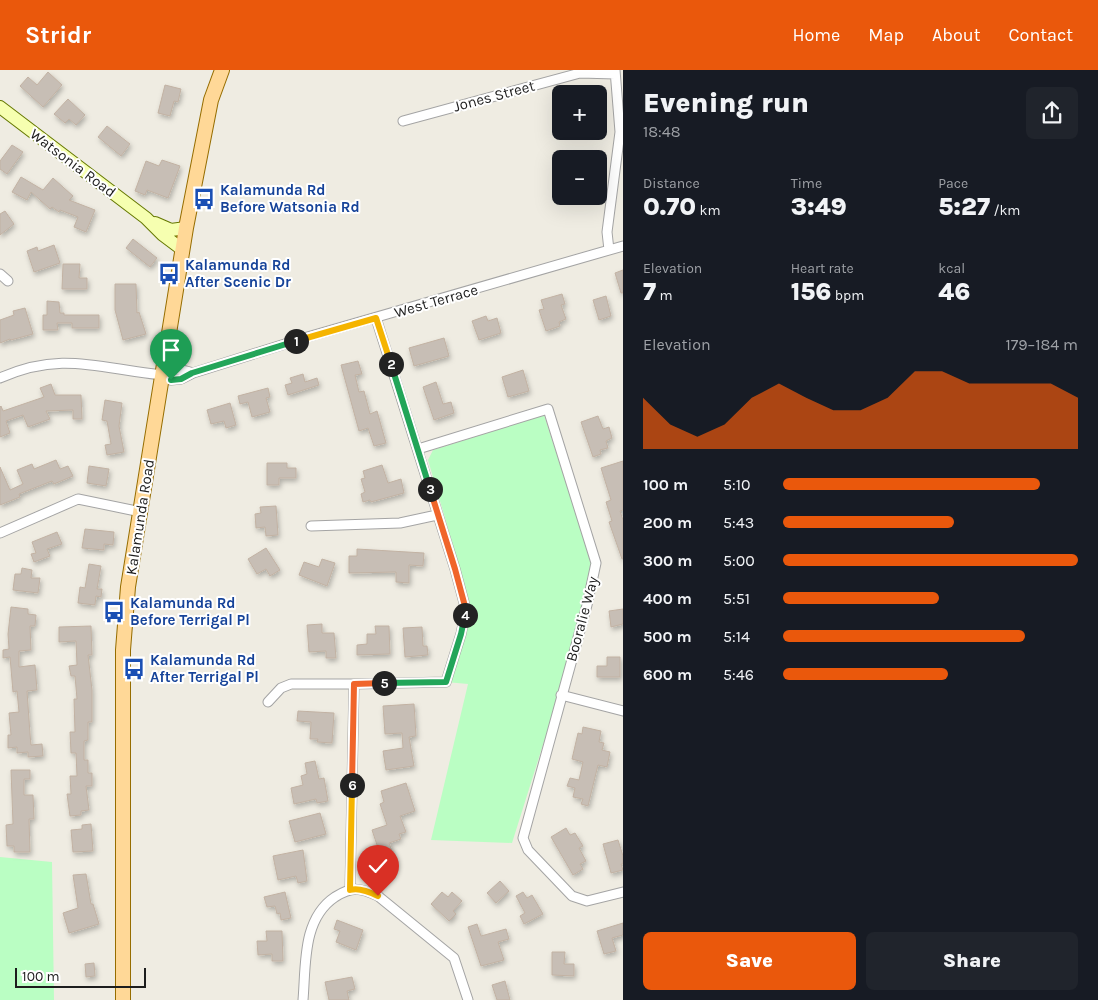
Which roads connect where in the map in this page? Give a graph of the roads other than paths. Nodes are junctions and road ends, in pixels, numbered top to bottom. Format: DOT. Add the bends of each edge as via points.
graph roads {
  1 [pos="222,70"];
  2 [pos="615,72"];
  3 [pos="0,107"];
  4 [pos="403,121"];
  5 [pos="146,218"];
  6 [pos="186,228"];
  7 [pos="623,246"];
  8 [pos="182,250"];
  9 [pos="609,250"];
  10 [pos="0,274"];
  11 [pos="8,281"];
  12 [pos="376,318"];
  13 [pos="163,375"];
  14 [pos="0,378"];
  15 [pos="418,449"];
  16 [pos="141,512"];
  17 [pos="437,514"];
  18 [pos="311,526"];
  19 [pos="0,533"];
  20 [pos="354,684"];
  21 [pos="561,695"];
  22 [pos="268,702"];
  23 [pos="623,711"];
  24 [pos="350,890"];
  25 [pos="623,892"];
  26 [pos="123,1000"];
  27 [pos="303,1000"];
  28 [pos="468,1000"];
  1 -- 6 [label="main road, Kalamunda Road" via="211,100"];
  2 -- 4 [label="street, Jones Street" via="580,73"];
  2 -- 9 [label="street" via="620,132 607,232"];
  3 -- 5 [label="street, Watsonia Road"];
  5 -- 6 [label="street, Watsonia Road" via="171,230"];
  5 -- 8 [label="street, Watsonia Road"];
  6 -- 8 [label="main road, Kalamunda Road"];
  7 -- 9 [label="street, West Terrace"];
  8 -- 13 [label="main road, Kalamunda Road"];
  9 -- 12 [label="street, West Terrace"];
  10 -- 11 [label="street"];
  12 -- 13 [label="street, West Terrace" via="192,373 170,369"];
  12 -- 15 [label="street"];
  13 -- 14 [label="street" via="72,362 20,369"];
  13 -- 16 [label="main road, Kalamunda Road"];
  15 -- 17 [label="street"];
  15 -- 21 [label="street, Booralie Way" via="548,408 596,564"];
  16 -- 19 [label="street" via="78,499"];
  16 -- 26 [label="main road, Kalamunda Road" via="128,587 123,650"];
  17 -- 18 [label="street" via="400,523"];
  17 -- 20 [label="street" via="466,610 446,682"];
  20 -- 22 [label="street" via="291,684 281,688"];
  20 -- 24 [label="street"];
  21 -- 23 [label="street"];
  21 -- 25 [label="street, Booralie Way" via="523,838 528,850 572,896 588,901"];
  24 -- 27 [label="street" via="328,903 316,917 308,940"];
  24 -- 28 [label="street" via="365,890 378,896 454,958"];
}
